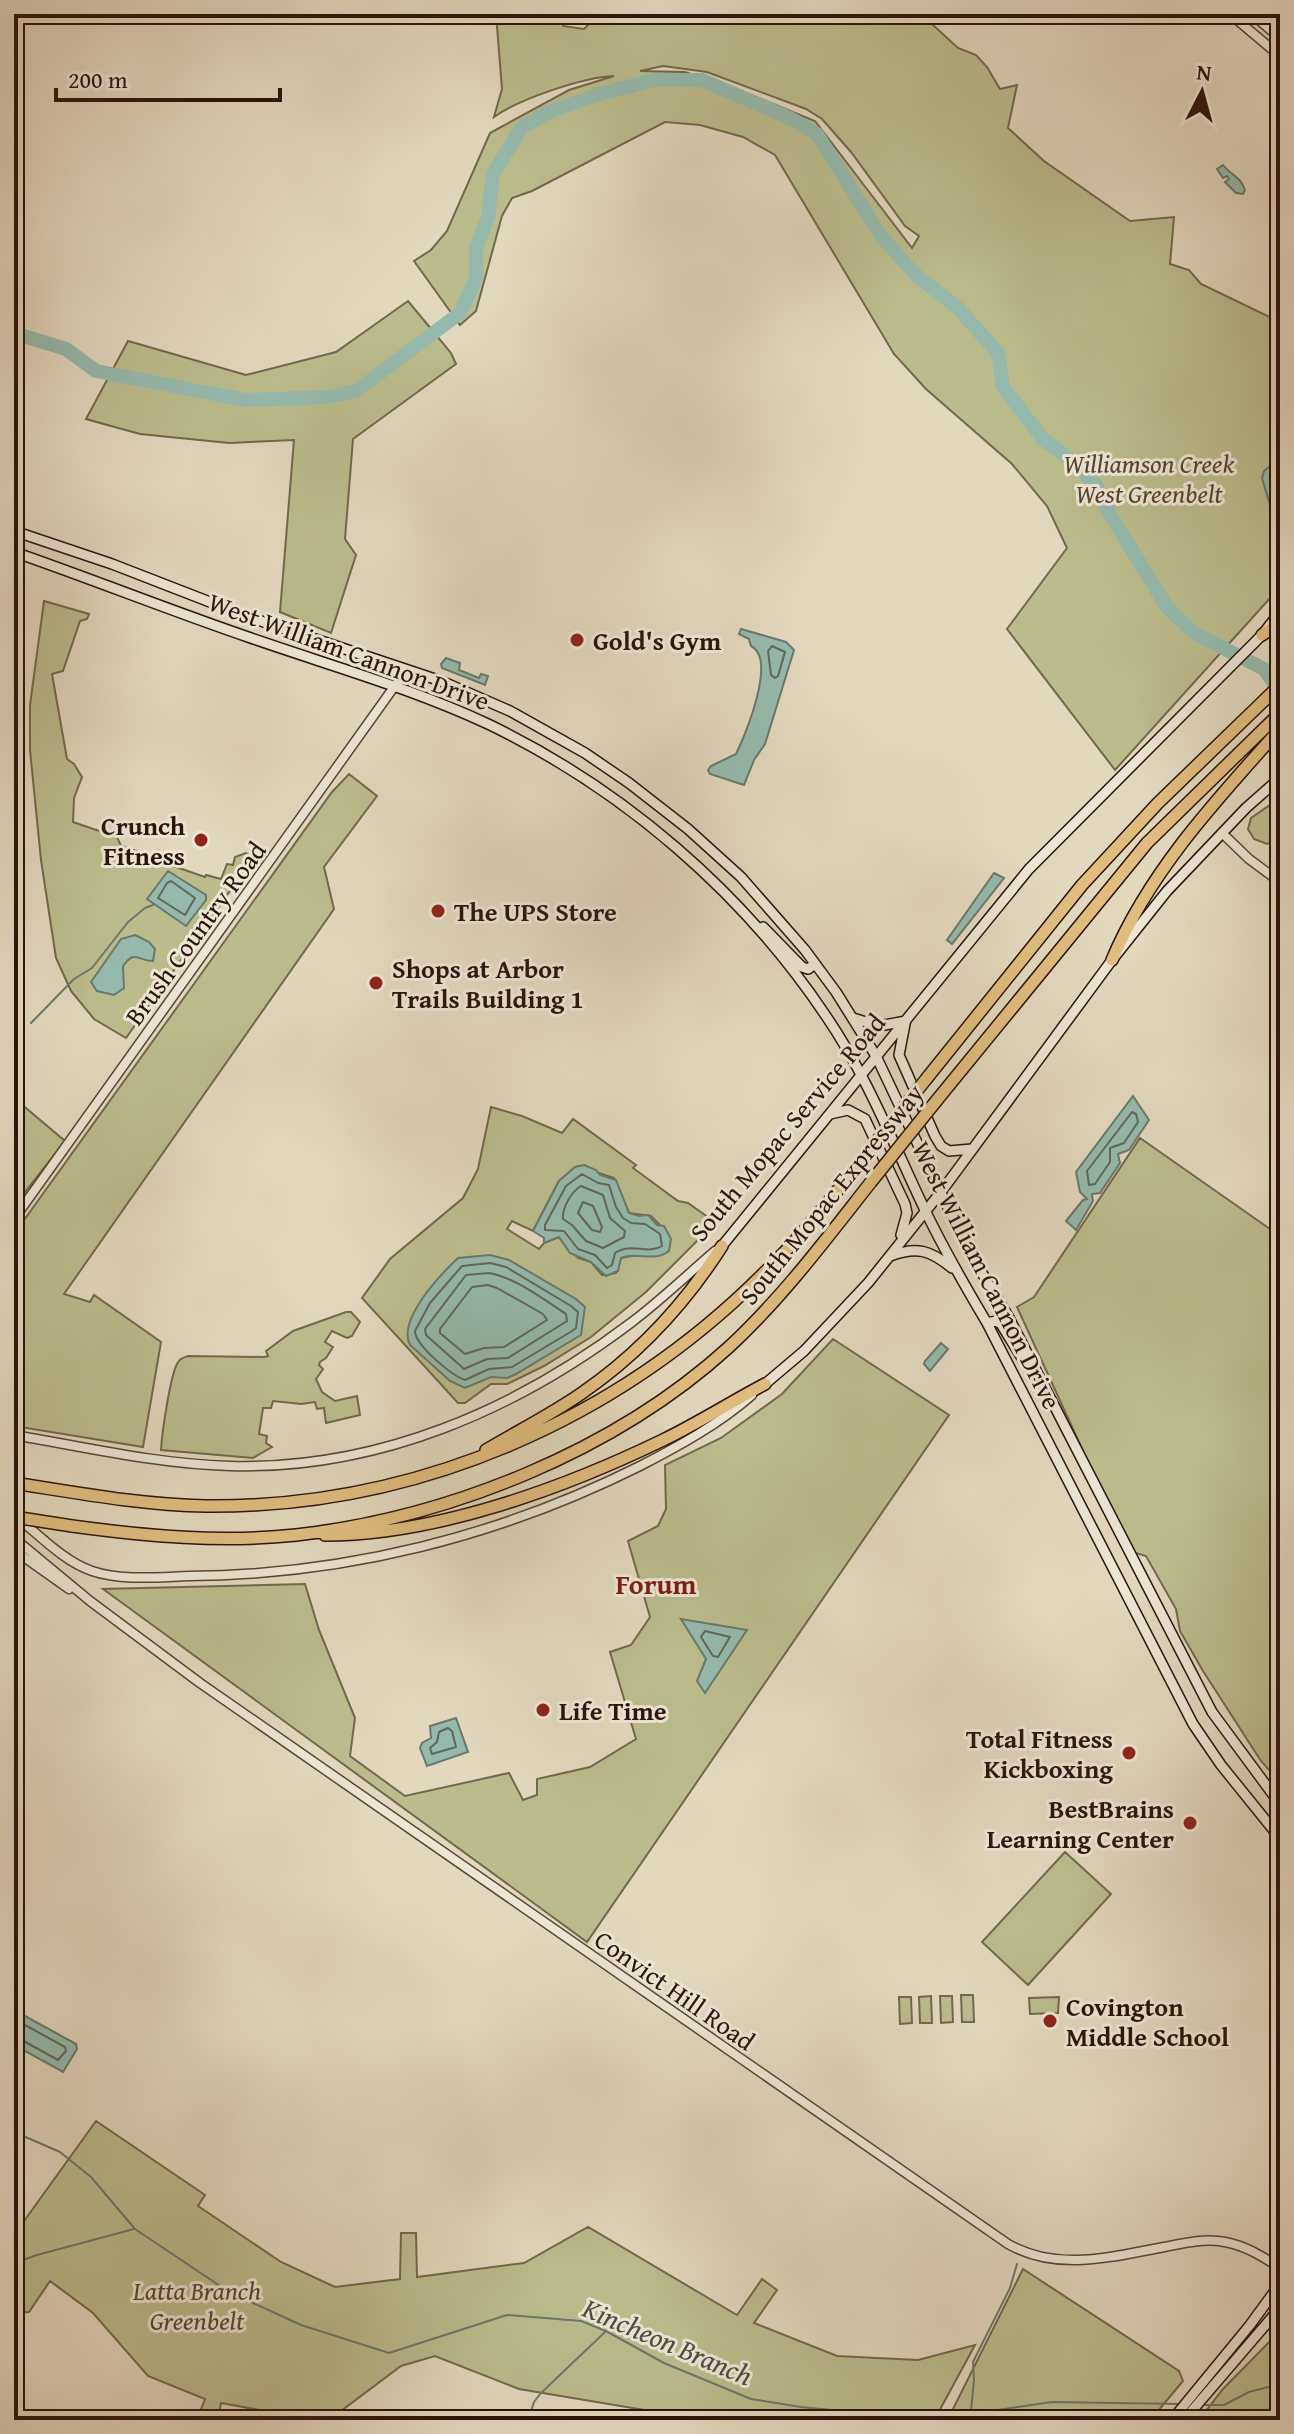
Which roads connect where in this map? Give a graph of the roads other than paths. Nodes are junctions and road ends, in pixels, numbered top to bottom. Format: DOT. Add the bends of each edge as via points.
graph roads {
  1 [pos="1230,14"];
  2 [pos="1252,14"];
  3 [pos="1280,38"];
  4 [pos="1280,56"];
  5 [pos="14,531"];
  6 [pos="14,552"];
  7 [pos="209,602"];
  8 [pos="1280,612"];
  9 [pos="205,622"];
  10 [pos="1280,622"];
  11 [pos="1262,635"];
  12 [pos="409,671"];
  13 [pos="1280,685"];
  14 [pos="394,687"];
  15 [pos="1280,713"];
  16 [pos="1280,729"];
  17 [pos="1280,778"];
  18 [pos="675,819"];
  19 [pos="1222,833"];
  20 [pos="661,835"];
  21 [pos="1280,882"];
  22 [pos="747,916"];
  23 [pos="1112,960"];
  24 [pos="815,964"];
  25 [pos="853,1018"];
  26 [pos="906,1021"];
  27 [pos="876,1056"];
  28 [pos="862,1074"];
  29 [pos="827,1115"];
  30 [pos="972,1149"];
  31 [pos="941,1192"];
  32 [pos="925,1212"];
  33 [pos="14,1219"];
  34 [pos="899,1242"];
  35 [pos="722,1246"];
  36 [pos="890,1256"];
  37 [pos="956,1271"];
  38 [pos="987,1323"];
  39 [pos="1041,1380"];
  40 [pos="765,1384"];
  41 [pos="14,1435"];
  42 [pos="469,1461"];
  43 [pos="18,1484"];
  44 [pos="14,1516"];
  45 [pos="296,1535"];
  46 [pos="14,1538"];
  47 [pos="14,1550"];
  48 [pos="90,1601"];
  49 [pos="1212,1712"];
  50 [pos="1193,1724"];
  51 [pos="1280,1804"];
  52 [pos="1280,1838"];
  53 [pos="1280,2268"];
  54 [pos="1280,2284"];
  55 [pos="1280,2308"];
  56 [pos="1172,2420"];
  57 [pos="1184,2420"];
  1 -- 4 [label="street"];
  2 -- 3 [label="street"];
  5 -- 7 [label="main road, West William Cannon Drive"];
  6 -- 9 [label="main road, West William Cannon Drive"];
  7 -- 9 [label="main road"];
  7 -- 12 [label="main road, West William Cannon Drive"];
  8 -- 11 [label="main road, South Mopac Service Road"];
  9 -- 14 [label="main road, West William Cannon Drive"];
  10 -- 11 [label="highway"];
  11 -- 26 [label="main road, South Mopac Service Road" via="1047,850"];
  12 -- 14 [label="street, Brush Country Road"];
  12 -- 18 [label="main road, West William Cannon Drive" via="475,695 560,738"];
  13 -- 42 [label="highway, South Mopac Expressway, bridge" via="1082,885 766,1272 674,1351 605,1398"];
  14 -- 20 [label="main road, West William Cannon Drive" via="525,743 590,782"];
  14 -- 33 [label="street, Brush Country Road"];
  15 -- 45 [label="highway, South Mopac Expressway, bridge" via="1125,868 785,1290 693,1377 622,1425 532,1471 398,1515"];
  16 -- 23 [label="highway" via="1152,884"];
  17 -- 19 [label="main road"];
  18 -- 20 [label="main road"];
  18 -- 24 [label="main road, West William Cannon Drive" via="741,877"];
  19 -- 21 [label="street"];
  19 -- 23 [label="main road"];
  20 -- 22 [label="main road, West William Cannon Drive"];
  22 -- 24 [label="main road" via="802,967"];
  22 -- 28 [label="main road, West William Cannon Drive" via="825,1014"];
  23 -- 30 [label="main road"];
  24 -- 25 [label="main road, West William Cannon Drive"];
  25 -- 26 [label="main road" via="879,1026"];
  25 -- 27 [label="main road, West William Cannon Drive"];
  26 -- 27 [label="main road, South Mopac Service Road"];
  26 -- 30 [label="main road" via="899,1055 935,1136 949,1151"];
  27 -- 28 [label="main road, South Mopac Service Road"];
  27 -- 31 [label="main road, West William Cannon Drive"];
  28 -- 29 [label="main road, South Mopac Service Road"];
  28 -- 32 [label="main road, West William Cannon Drive"];
  29 -- 34 [label="main road" via="848,1110 865,1119 905,1204"];
  29 -- 35 [label="main road, South Mopac Service Road"];
  30 -- 31 [label="main road"];
  31 -- 32 [label="main road"];
  31 -- 39 [label="main road, West William Cannon Drive"];
  32 -- 34 [label="main road"];
  32 -- 37 [label="main road, West William Cannon Drive"];
  34 -- 36 [label="main road"];
  35 -- 41 [label="street, South Mopac Service Road" via="643,1314 574,1363 475,1418 385,1448 296,1464 232,1466"];
  35 -- 42 [label="highway" via="678,1308 627,1359 580,1395"];
  36 -- 37 [label="main road" via="928,1251"];
  36 -- 40 [label="main road" via="829,1327"];
  37 -- 38 [label="main road, West William Cannon Drive"];
  38 -- 39 [label="main road" via="1001,1324"];
  38 -- 50 [label="main road, West William Cannon Drive"];
  39 -- 49 [label="main road, West William Cannon Drive"];
  40 -- 44 [label="street" via="690,1438 588,1491 461,1537 361,1561 223,1576 107,1574 82,1566"];
  40 -- 45 [label="highway" via="663,1440 503,1502 388,1530"];
  42 -- 43 [label="highway, South Mopac Expressway" via="355,1492 262,1504 167,1504"];
  44 -- 45 [label="highway, South Mopac Expressway, bridge" via="166,1537"];
  46 -- 48 [label="street, Convict Hill Road"];
  47 -- 48 [label="street, Convict Hill Road"];
  48 -- 53 [label="street, Convict Hill Road" via="200,1683 1015,2248 1041,2258 1077,2262 1214,2240 1246,2247"];
  49 -- 50 [label="main road"];
  49 -- 51 [label="main road, West William Cannon Drive"];
  50 -- 52 [label="main road, West William Cannon Drive"];
  54 -- 56 [label="main road"];
  55 -- 57 [label="main road"];
}
